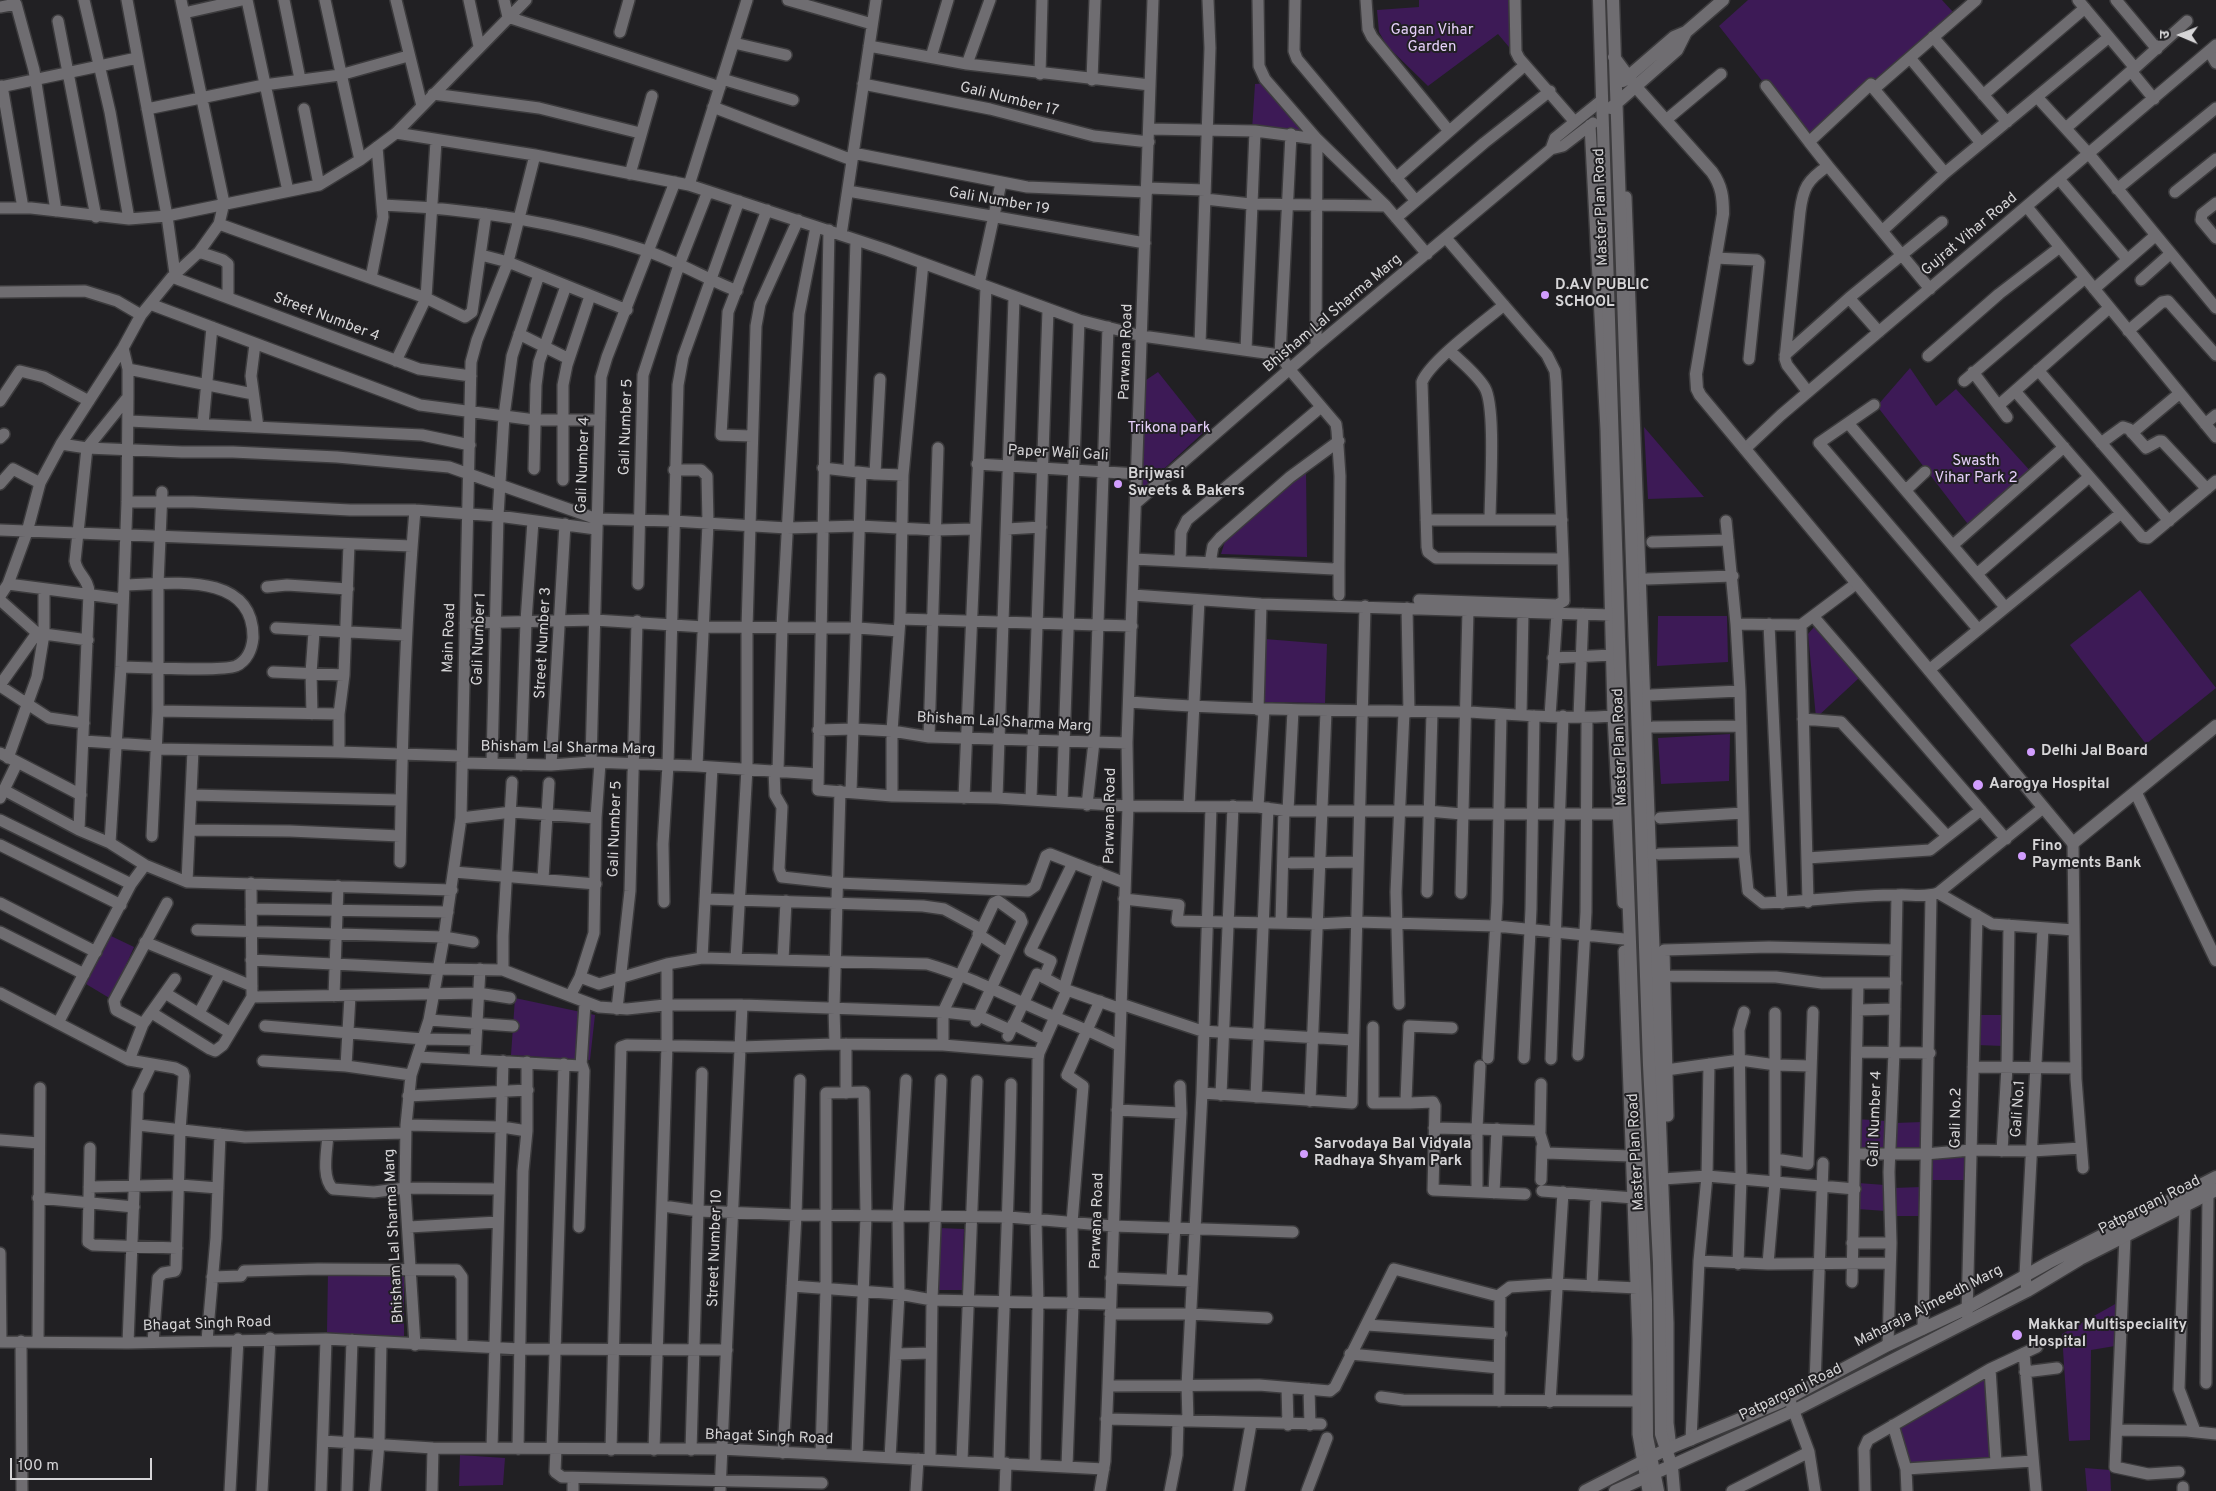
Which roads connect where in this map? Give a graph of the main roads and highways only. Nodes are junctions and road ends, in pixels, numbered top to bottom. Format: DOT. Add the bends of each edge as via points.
graph roads {
  1 [pos="1599,0"];
  2 [pos="1613,0"];
  3 [pos="1723,0"];
  4 [pos="1614,58"];
  5 [pos="1632,82"];
  6 [pos="1615,88"];
  7 [pos="1602,100"];
  8 [pos="1618,103"];
  9 [pos="1602,116"];
  10 [pos="2216,726"];
  11 [pos="2136,793"];
  12 [pos="2216,960"];
  13 [pos="2216,1177"];
  14 [pos="2212,1192"];
  15 [pos="1668,1449"];
  16 [pos="1647,1459"];
  17 [pos="1672,1467"];
  18 [pos="1642,1481"];
  19 [pos="1585,1491"];
  20 [pos="1615,1491"];
  21 [pos="1658,1491"];
  22 [pos="1674,1491"];
  1 -- 7 [label="main road, Master Plan Road"];
  2 -- 4 [label="main road, Master Plan Road"];
  3 -- 5 [label="main road" via="1686,32 1674,37"];
  4 -- 5 [label="main road"];
  4 -- 6 [label="main road, Master Plan Road"];
  5 -- 6 [label="main road"];
  5 -- 8 [label="main road"];
  5 -- 11 [label="main road" via="1719,181 1723,196 1723,214 1695,381 1700,395 2073,843"];
  6 -- 7 [label="main road"];
  6 -- 8 [label="main road, Master Plan Road"];
  7 -- 9 [label="main road, Master Plan Road"];
  8 -- 9 [label="main road"];
  8 -- 15 [label="main road, Master Plan Road" via="1649,1082 1658,1256 1661,1434"];
  9 -- 16 [label="main road, Master Plan Road" via="1616,709 1646,1300"];
  10 -- 11 [label="main road"];
  11 -- 12 [label="main road"];
  13 -- 15 [label="main road, Maharaja Ajmeedh Marg" via="1789,1398"];
  14 -- 17 [label="main road, Patparganj Road" via="1795,1410"];
  15 -- 16 [label="main road, Maharaja Ajmeedh Marg"];
  15 -- 17 [label="main road, Master Plan Road"];
  16 -- 18 [label="main road, Master Plan Road"];
  16 -- 19 [label="main road"];
  17 -- 18 [label="main road, Patparganj Road"];
  17 -- 22 [label="main road, Master Plan Road"];
  18 -- 20 [label="main road, Patparganj Road"];
  18 -- 21 [label="main road, Master Plan Road"];
}
